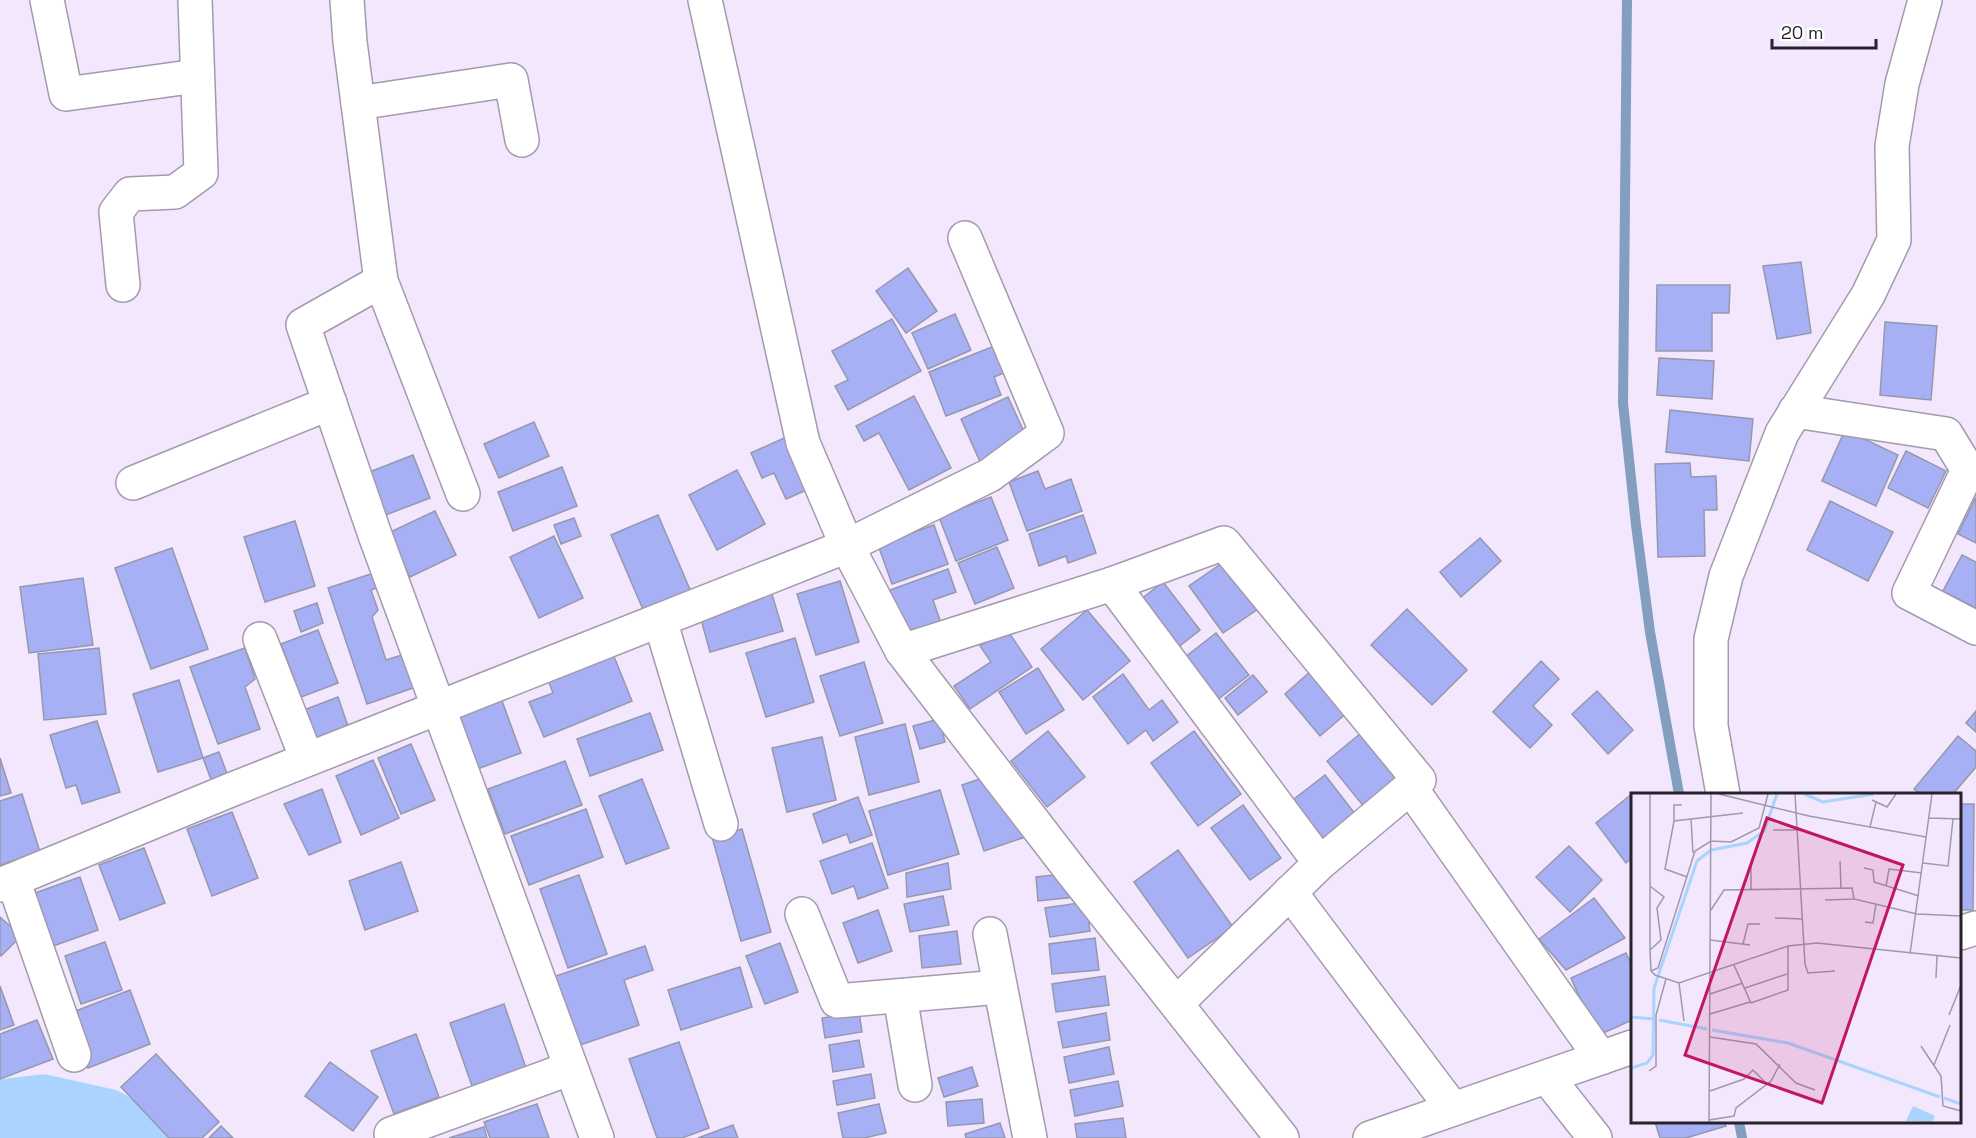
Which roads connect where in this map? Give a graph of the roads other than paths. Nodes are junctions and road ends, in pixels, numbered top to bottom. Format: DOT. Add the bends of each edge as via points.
graph roads {
  1 [pos="46,0"];
  2 [pos="195,0"];
  3 [pos="347,0"];
  4 [pos="705,0"];
  5 [pos="1925,0"];
  6 [pos="197,76"];
  7 [pos="358,103"];
  8 [pos="522,140"];
  9 [pos="965,238"];
  10 [pos="381,281"];
  11 [pos="123,285"];
  12 [pos="330,403"];
  13 [pos="1796,411"];
  14 [pos="1972,472"];
  15 [pos="133,483"];
  16 [pos="463,494"];
  17 [pos="847,546"];
  18 [pos="1112,584"];
  19 [pos="660,620"];
  20 [pos="1976,628"];
  21 [pos="260,639"];
  22 [pos="902,651"];
  23 [pos="439,708"];
  24 [pos="307,759"];
  25 [pos="1410,787"];
  26 [pos="1723,793"];
  27 [pos="721,824"];
  28 [pos="1320,863"];
  29 [pos="6,882"];
  30 [pos="1290,892"];
  31 [pos="802,914"];
  32 [pos="1976,928"];
  33 [pos="1961,932"];
  34 [pos="990,934"];
  35 [pos="1000,987"];
  36 [pos="900,996"];
  37 [pos="1178,1003"];
  38 [pos="1631,1047"];
  39 [pos="75,1055"];
  40 [pos="1601,1058"];
  41 [pos="572,1068"];
  42 [pos="1547,1077"];
  43 [pos="915,1085"];
  44 [pos="1453,1109"];
  45 [pos="391,1134"];
  46 [pos="597,1138"];
  47 [pos="1030,1138"];
  48 [pos="1282,1138"];
  49 [pos="1370,1138"];
  50 [pos="1595,1138"];
  1 -- 6 [label="street" via="66,94"];
  2 -- 6 [label="street"];
  3 -- 7 [label="street"];
  4 -- 17 [label="street" via="803,442"];
  5 -- 13 [label="street" via="1902,84 1892,146 1894,240 1868,295"];
  6 -- 11 [label="street" via="201,173 176,192 130,194 116,212"];
  7 -- 8 [label="street" via="511,80"];
  7 -- 10 [label="street"];
  9 -- 17 [label="street" via="1047,432 990,475"];
  10 -- 12 [label="street" via="303,325"];
  10 -- 16 [label="street"];
  12 -- 15 [label="street"];
  12 -- 23 [label="street"];
  13 -- 14 [label="street" via="1946,434"];
  13 -- 26 [label="street" via="1782,434 1726,576 1711,639 1711,726"];
  14 -- 20 [label="street" via="1909,593"];
  17 -- 19 [label="street"];
  17 -- 22 [label="street"];
  18 -- 22 [label="street"];
  18 -- 25 [label="street" via="1224,543 1419,780"];
  18 -- 28 [label="street"];
  19 -- 23 [label="street"];
  19 -- 27 [label="street"];
  21 -- 24 [label="street"];
  22 -- 37 [label="street"];
  23 -- 24 [label="street"];
  23 -- 41 [label="street"];
  24 -- 29 [label="street"];
  25 -- 28 [label="street"];
  25 -- 40 [label="street"];
  28 -- 30 [label="street"];
  29 -- 39 [label="street"];
  30 -- 37 [label="street"];
  30 -- 44 [label="street"];
  31 -- 36 [label="street" via="837,1001"];
  32 -- 33 [label="street"];
  34 -- 35 [label="street"];
  35 -- 36 [label="street"];
  35 -- 47 [label="street"];
  36 -- 43 [label="street"];
  37 -- 48 [label="street"];
  38 -- 40 [label="street"];
  40 -- 42 [label="street"];
  41 -- 45 [label="street"];
  41 -- 46 [label="street"];
  42 -- 44 [label="street"];
  42 -- 50 [label="street"];
  44 -- 49 [label="street"];
}
